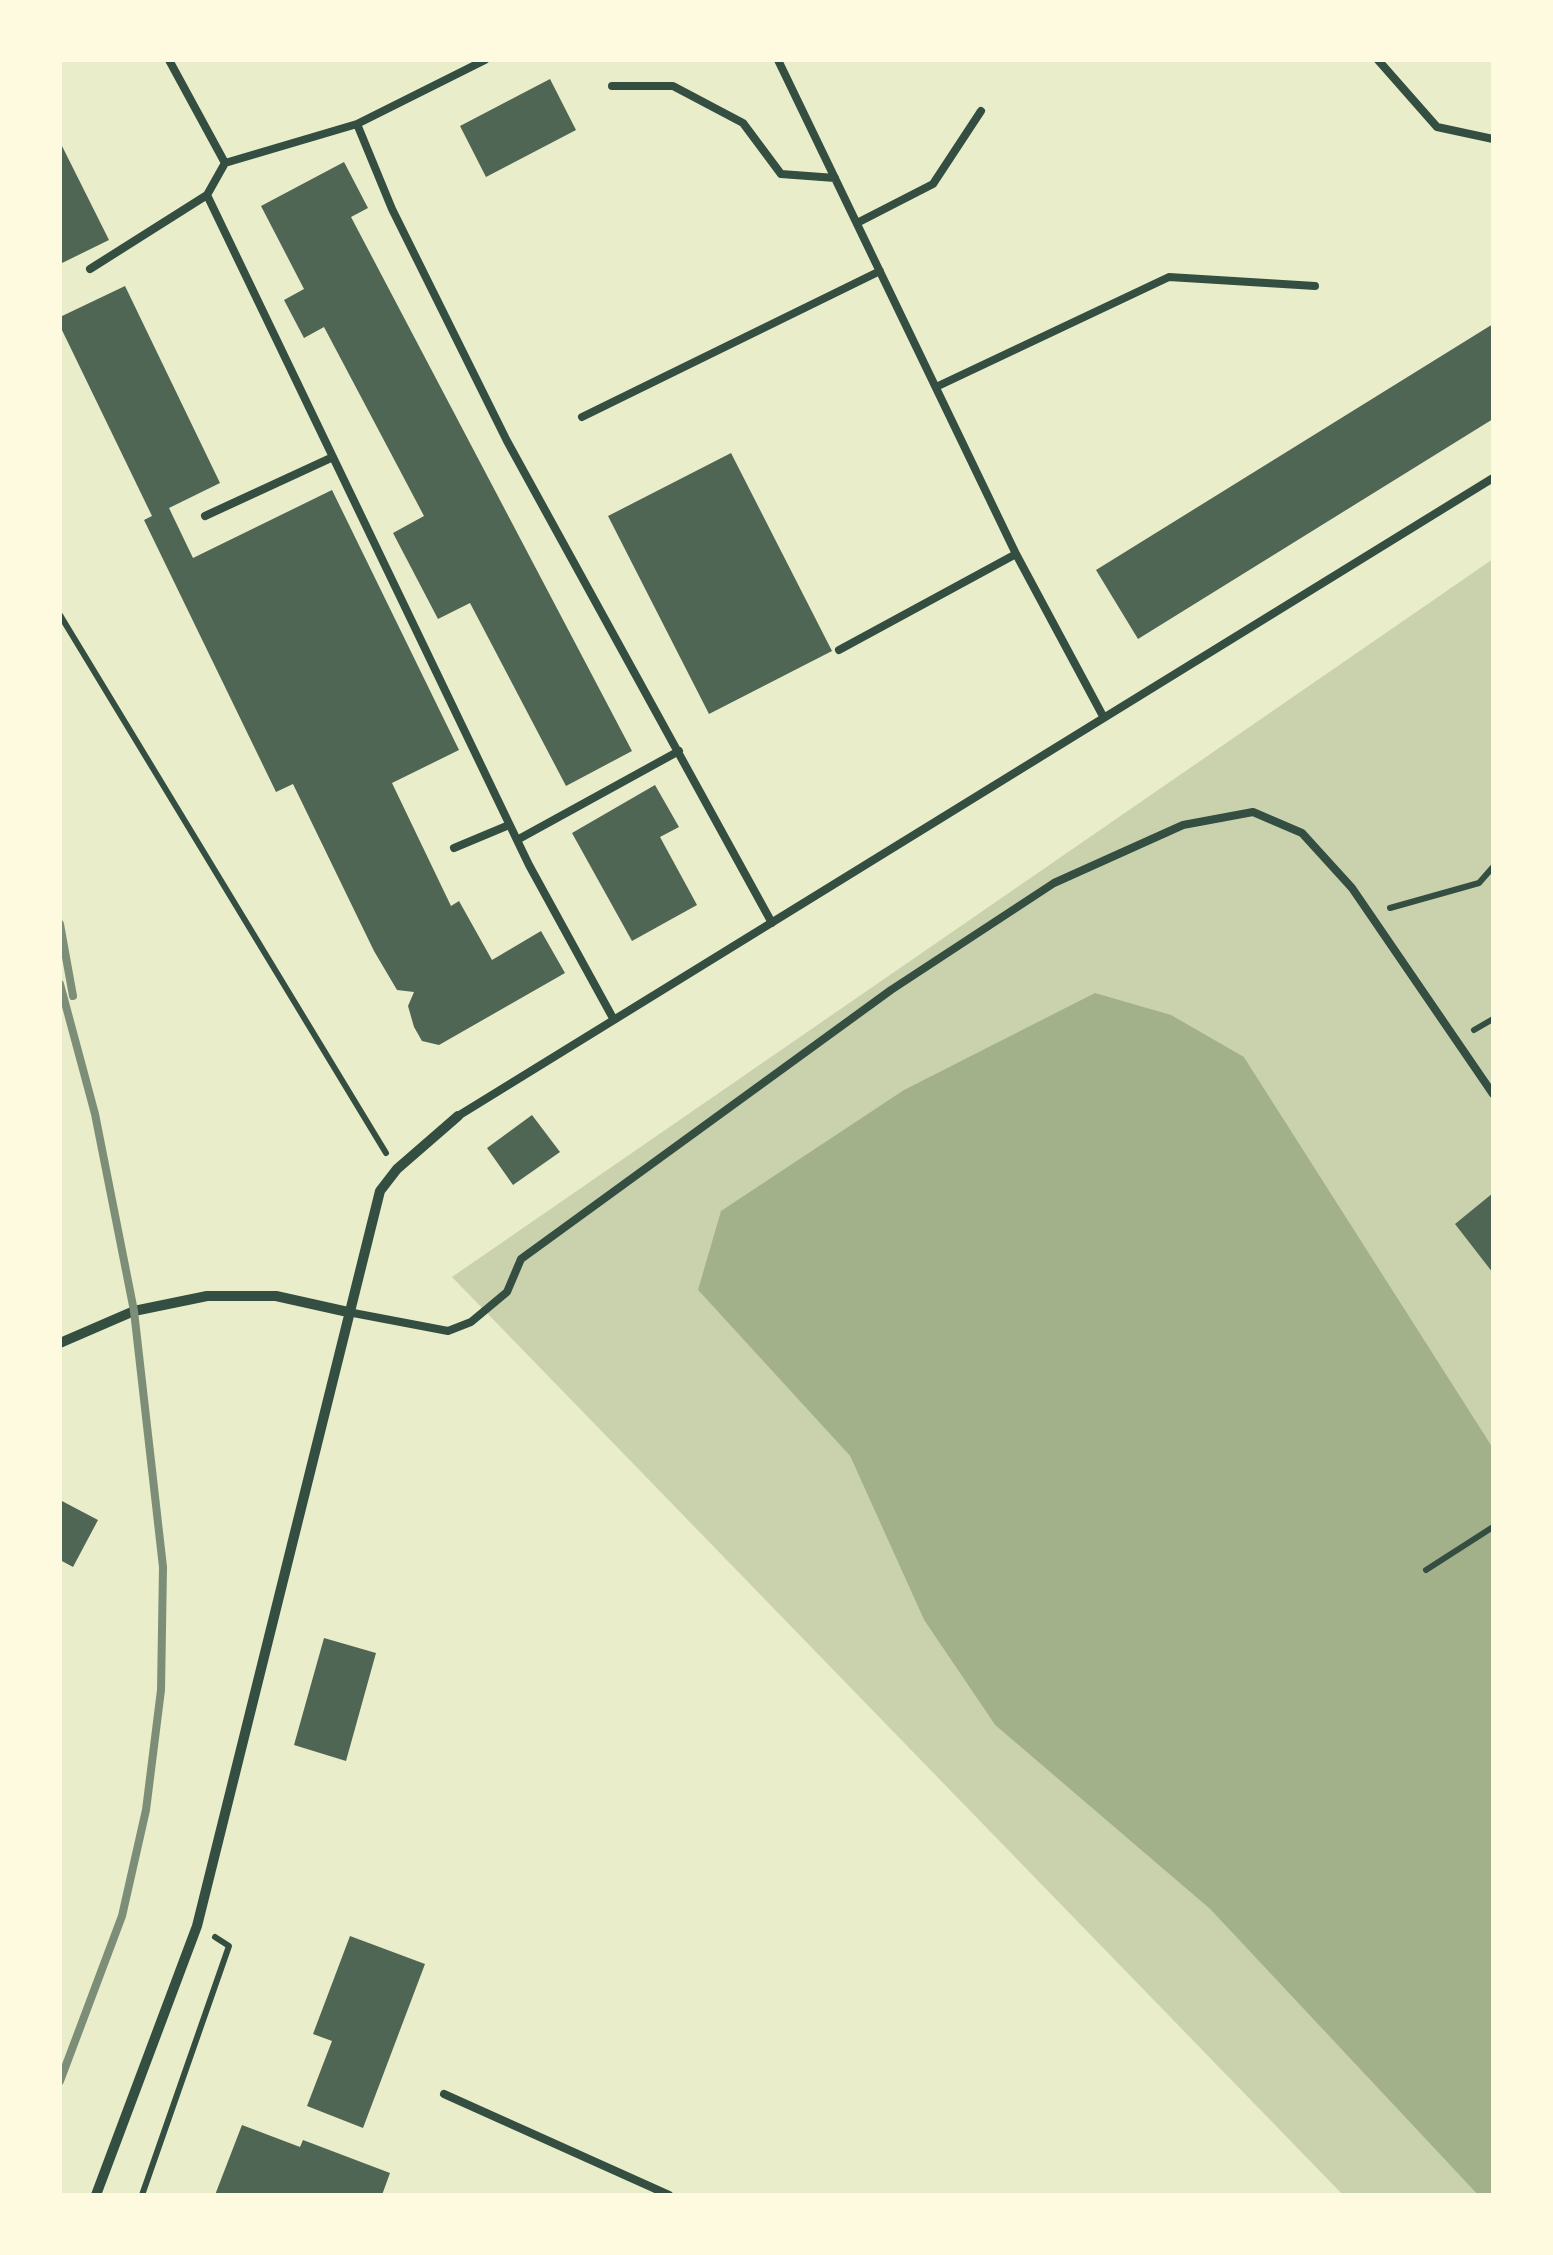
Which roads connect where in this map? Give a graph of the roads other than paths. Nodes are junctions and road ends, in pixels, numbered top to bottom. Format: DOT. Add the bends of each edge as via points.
graph roads {
  1 [pos="169,60"];
  2 [pos="485,60"];
  3 [pos="778,60"];
  4 [pos="1378,60"];
  5 [pos="612,86"];
  6 [pos="981,111"];
  7 [pos="356,124"];
  8 [pos="1493,140"];
  9 [pos="224,163"];
  10 [pos="835,178"];
  11 [pos="208,195"];
  12 [pos="857,223"];
  13 [pos="90,269"];
  14 [pos="880,270"];
  15 [pos="1315,286"];
  16 [pos="936,388"];
  17 [pos="582,417"];
  18 [pos="332,457"];
  19 [pos="1493,478"];
  20 [pos="205,516"];
  21 [pos="1016,554"];
  22 [pos="839,650"];
  23 [pos="1104,718"];
  24 [pos="679,751"];
  25 [pos="509,825"];
  26 [pos="517,840"];
  27 [pos="454,848"];
  28 [pos="772,923"];
  29 [pos="614,1020"];
  30 [pos="1493,1094"];
  31 [pos="458,1116"];
  32 [pos="348,1312"];
  33 [pos="60,1343"];
  34 [pos="444,2094"];
  35 [pos="96,2195"];
  36 [pos="668,2195"];
  1 -- 9 [label="lane"];
  2 -- 7 [label="lane"];
  3 -- 10 [label="lane"];
  4 -- 8 [label="lane" via="1437,127"];
  5 -- 10 [label="lane" via="673,86 744,123 781,174"];
  6 -- 12 [label="lane" via="934,184"];
  7 -- 9 [label="lane"];
  7 -- 24 [label="lane" via="507,441"];
  9 -- 11 [label="lane"];
  10 -- 12 [label="lane"];
  11 -- 13 [label="lane"];
  11 -- 18 [label="lane"];
  12 -- 14 [label="lane"];
  14 -- 16 [label="lane"];
  14 -- 17 [label="lane"];
  15 -- 16 [label="lane" via="1169,277"];
  16 -- 21 [label="lane"];
  18 -- 20 [label="lane"];
  18 -- 25 [label="lane"];
  19 -- 23 [label="lane"];
  21 -- 22 [label="lane"];
  21 -- 23 [label="lane"];
  23 -- 28 [label="lane"];
  24 -- 26 [label="lane"];
  24 -- 28 [label="lane"];
  25 -- 26 [label="lane"];
  25 -- 27 [label="lane"];
  26 -- 29 [label="lane"];
  28 -- 29 [label="lane"];
  29 -- 31 [label="lane"];
  30 -- 32 [label="lane" via="1369,913 1302,833 1252,812 1182,825 1054,883 891,990 521,1259 507,1292 471,1322 448,1332"];
  31 -- 32 [label="street" via="380,1191"];
  32 -- 33 [label="street" via="276,1296 207,1296 134,1311"];
  32 -- 35 [label="street" via="197,1926"];
  34 -- 36 [label="lane"];
}
